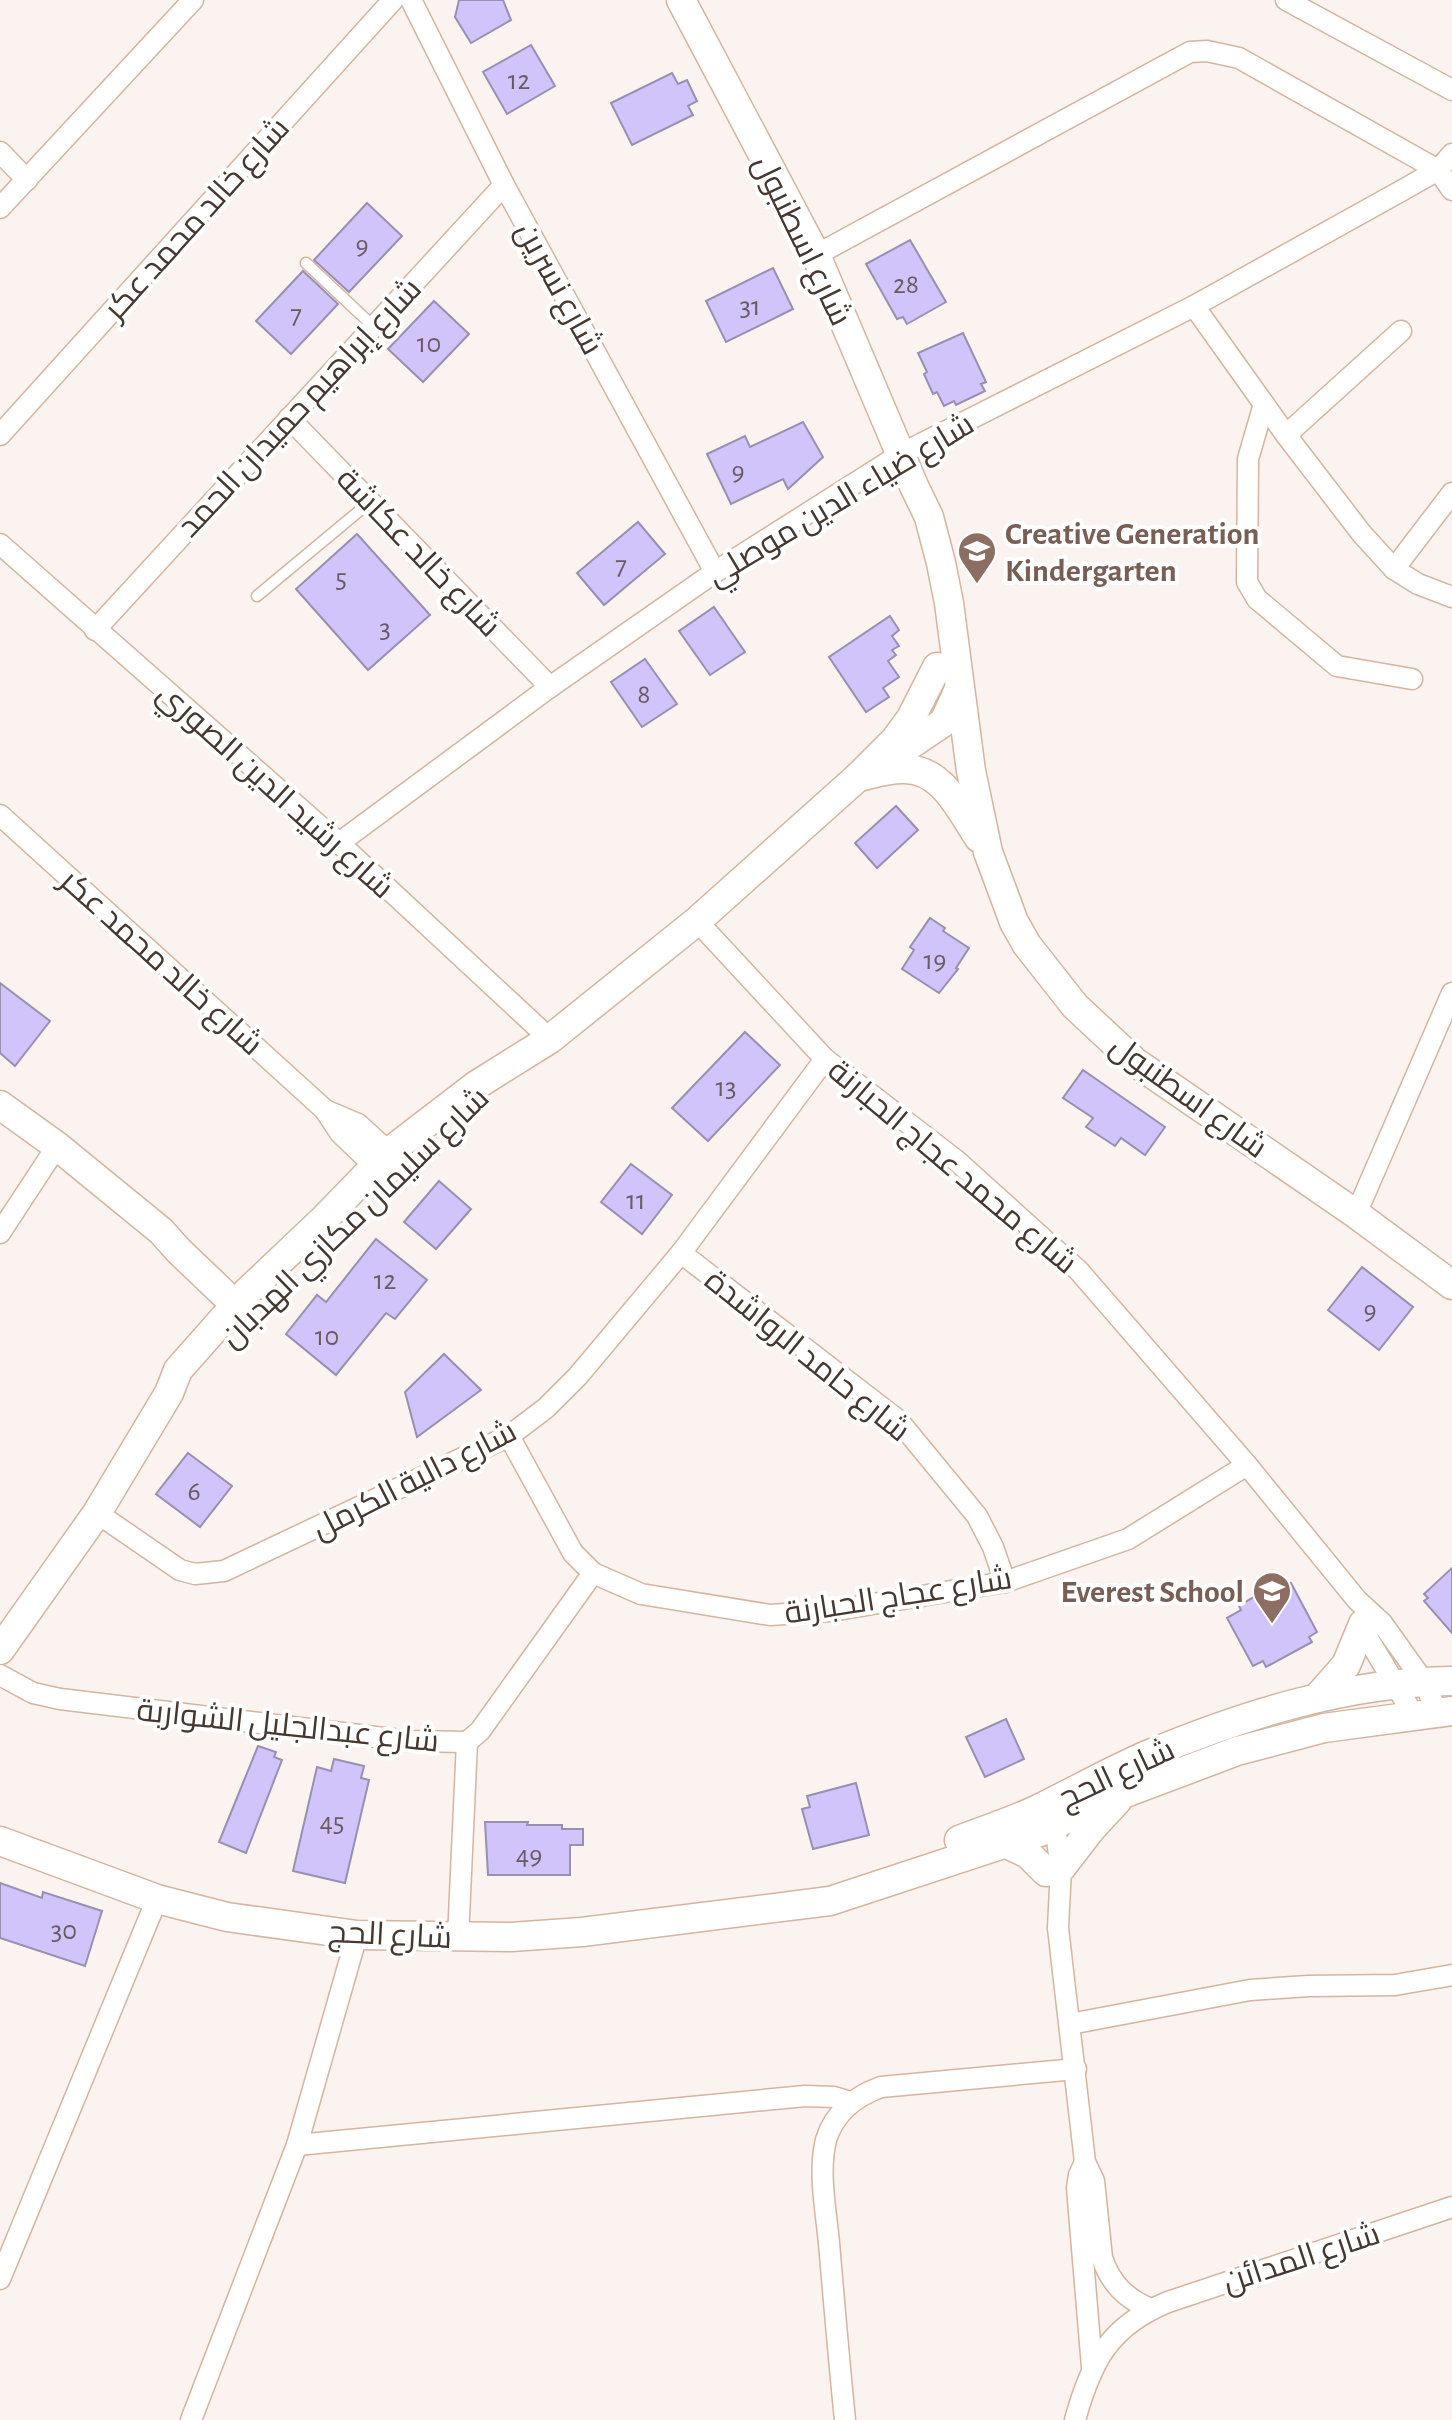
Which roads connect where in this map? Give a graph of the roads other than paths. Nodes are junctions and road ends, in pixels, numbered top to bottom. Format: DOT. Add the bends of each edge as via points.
graph roads {
  1 [pos="193,0"];
  2 [pos="393,0"];
  3 [pos="411,0"];
  4 [pos="681,0"];
  5 [pos="1286,0"];
  6 [pos="1452,90"];
  7 [pos="0,152"];
  8 [pos="1452,154"];
  9 [pos="1438,170"];
  10 [pos="27,180"];
  11 [pos="504,185"];
  12 [pos="1452,190"];
  13 [pos="0,208"];
  14 [pos="816,255"];
  15 [pos="306,263"];
  16 [pos="1194,306"];
  17 [pos="373,326"];
  18 [pos="1401,331"];
  19 [pos="1264,404"];
  20 [pos="289,418"];
  21 [pos="0,435"];
  22 [pos="1286,435"];
  23 [pos="901,454"];
  24 [pos="914,486"];
  25 [pos="1452,493"];
  26 [pos="370,502"];
  27 [pos="0,544"];
  28 [pos="1394,569"];
  29 [pos="715,572"];
  30 [pos="257,596"];
  31 [pos="1452,597"];
  32 [pos="95,630"];
  33 [pos="937,667"];
  34 [pos="1412,679"];
  35 [pos="550,687"];
  36 [pos="959,688"];
  37 [pos="944,722"];
  38 [pos="858,777"];
  39 [pos="0,815"];
  40 [pos="339,843"];
  41 [pos="988,852"];
  42 [pos="697,921"];
  43 [pos="1452,993"];
  44 [pos="550,1039"];
  45 [pos="825,1059"];
  46 [pos="0,1105"];
  47 [pos="57,1146"];
  48 [pos="388,1165"];
  49 [pos="1356,1214"];
  50 [pos="0,1233"];
  51 [pos="681,1253"];
  52 [pos="1452,1285"];
  53 [pos="247,1304"];
  54 [pos="509,1436"];
  55 [pos="1247,1465"];
  56 [pos="97,1513"];
  57 [pos="593,1573"];
  58 [pos="1005,1582"];
  59 [pos="1360,1612"];
  60 [pos="0,1650"];
  61 [pos="0,1675"];
  62 [pos="1425,1683"];
  63 [pos="1317,1698"];
  64 [pos="1434,1712"];
  65 [pos="467,1742"];
  66 [pos="1125,1792"];
  67 [pos="1045,1818"];
  68 [pos="0,1841"];
  69 [pos="1005,1843"];
  70 [pos="1054,1870"];
  71 [pos="157,1899"];
  72 [pos="791,1905"];
  73 [pos="357,1935"];
  74 [pos="458,1938"];
  75 [pos="1452,1975"];
  76 [pos="1070,2024"];
  77 [pos="1076,2069"];
  78 [pos="850,2102"];
  79 [pos="297,2145"];
  80 [pos="1085,2162"];
  81 [pos="1452,2207"];
  82 [pos="0,2279"];
  83 [pos="1151,2309"];
  84 [pos="1092,2367"];
  85 [pos="191,2420"];
  86 [pos="845,2420"];
  87 [pos="1075,2420"];
  1 -- 10 [label="street"];
  2 -- 21 [label="street, شارع خالد محمد عكر"];
  3 -- 11 [label="street, شارع نسرين"];
  4 -- 14 [label="street, شارع اسطنبول"];
  5 -- 6 [label="street"];
  7 -- 10 [label="street"];
  8 -- 9 [label="street, شارع ضياء الدين موصلي"];
  9 -- 12 [label="street"];
  9 -- 14 [label="street" via="1239,58 1190,52"];
  9 -- 16 [label="street, شارع ضياء الدين موصلي"];
  10 -- 13 [label="street"];
  11 -- 17 [label="street, شارع إبراهيم حميدان الحمد"];
  11 -- 29 [label="street, شارع نسرين"];
  14 -- 23 [label="street, شارع اسطنبول"];
  15 -- 17 [label="lane"];
  16 -- 19 [label="street"];
  16 -- 23 [label="street, شارع ضياء الدين موصلي"];
  17 -- 20 [label="street, شارع إبراهيم حميدان الحمد"];
  18 -- 22 [label="street"];
  19 -- 22 [label="street"];
  19 -- 34 [label="street" via="1248,459 1247,582 1257,599 1337,666"];
  20 -- 26 [label="street, شارع خالد عكاشة"];
  20 -- 32 [label="street, شارع إبراهيم حميدان الحمد"];
  22 -- 28 [label="street"];
  23 -- 24 [label="street, شارع اسطنبول"];
  23 -- 29 [label="street, شارع ضياء الدين موصلي"];
  24 -- 33 [label="street, شارع اسطنبول"];
  24 -- 36 [label="street, شارع اسطنبول" via="941,563"];
  25 -- 28 [label="street"];
  26 -- 30 [label="lane"];
  26 -- 35 [label="street, شارع خالد عكاشة"];
  27 -- 32 [label="street, شارع رشيد الدين الصوري"];
  28 -- 31 [label="street"];
  29 -- 35 [label="street, شارع ضياء الدين موصلي"];
  32 -- 40 [label="street, شارع رشيد الدين الصوري"];
  33 -- 37 [label="street, شارع اسطنبول"];
  33 -- 38 [label="street, شارع سليمان مكازي الهدبان" via="911,718"];
  35 -- 40 [label="street, شارع ضياء الدين موصلي"];
  36 -- 37 [label="street"];
  36 -- 41 [label="street, شارع اسطنبول"];
  37 -- 38 [label="street, شارع سليمان مكازي الهدبان"];
  37 -- 41 [label="street, شارع اسطنبول" via="964,800"];
  38 -- 41 [label="street" via="905,768 927,774 941,783"];
  38 -- 42 [label="street, شارع سليمان مكازي الهدبان"];
  39 -- 48 [label="street, شارع خالد محمد عكر" via="325,1110 358,1124"];
  40 -- 44 [label="street, شارع رشيد الدين الصوري"];
  41 -- 49 [label="street, شارع اسطنبول" via="1027,945 1103,1034 1135,1062"];
  42 -- 44 [label="street, شارع سليمان مكازي الهدبان"];
  42 -- 45 [label="street, شارع محمد عجاج الحبارنة"];
  43 -- 49 [label="street"];
  44 -- 48 [label="street, شارع سليمان مكازي الهدبان" via="501,1071 483,1093"];
  45 -- 51 [label="street, شارع دالية الكرمل"];
  45 -- 55 [label="street, شارع محمد عجاج الحبارنة" via="957,1161 1079,1271"];
  46 -- 47 [label="street"];
  47 -- 50 [label="street"];
  47 -- 53 [label="street"];
  48 -- 53 [label="street, شارع سليمان مكازي الهدبان"];
  49 -- 52 [label="street, شارع اسطنبول"];
  51 -- 54 [label="street, شارع دالية الكرمل" via="578,1376"];
  51 -- 58 [label="street, شارع حامد الرواشدة" via="898,1420 977,1516"];
  53 -- 56 [label="street, شارع سليمان مكازي الهدبان" via="198,1374 169,1393"];
  54 -- 56 [label="street, شارع دالية الكرمل" via="224,1571 180,1570"];
  54 -- 57 [label="street, شارع عجاج الحبارنة" via="573,1553"];
  55 -- 58 [label="street, شارع عجاج الحبارنة" via="1128,1539"];
  55 -- 59 [label="street, شارع محمد عجاج الحبارنة"];
  56 -- 60 [label="street, شارع سليمان مكازي الهدبان"];
  57 -- 58 [label="street, شارع عجاج الحبارنة" via="641,1594 770,1615 831,1611"];
  57 -- 65 [label="street, شارع عبدالجليل الشواربة"];
  59 -- 62 [label="street, شارع محمد عجاج الحبارنة" via="1382,1623"];
  59 -- 63 [label="street" via="1346,1665"];
  61 -- 65 [label="street, شارع عبدالجليل الشواربة" via="33,1693 60,1699 409,1741"];
  62 -- 63 [label="street, شارع الحج"];
  62 -- 64 [label="street, شارع محمد عجاج الحبارنة"];
  63 -- 67 [label="street, شارع الحج" via="1144,1756"];
  64 -- 66 [label="street, شارع الحج" via="1280,1738"];
  65 -- 74 [label="street"];
  66 -- 67 [label="street, شارع الحج"];
  66 -- 70 [label="street"];
  67 -- 69 [label="street, شارع الحج"];
  67 -- 70 [label="street"];
  67 -- 72 [label="street, شارع الحج" via="932,1851"];
  68 -- 71 [label="street, شارع الحج"];
  69 -- 70 [label="street"];
  69 -- 72 [label="street, شارع الحج" via="830,1901"];
  70 -- 76 [label="street"];
  71 -- 73 [label="street, شارع الحج" via="227,1917"];
  71 -- 82 [label="street"];
  72 -- 74 [label="street, شارع الحج" via="597,1931"];
  73 -- 74 [label="street, شارع الحج"];
  73 -- 79 [label="street"];
  75 -- 76 [label="street" via="1395,1985 1250,1990"];
  76 -- 77 [label="street"];
  77 -- 78 [label="street" via="881,2087"];
  77 -- 80 [label="street"];
  78 -- 79 [label="street" via="805,2096"];
  78 -- 86 [label="street" via="835,2119 824,2162"];
  79 -- 85 [label="street"];
  80 -- 83 [label="street" via="1094,2181 1106,2270 1120,2290"];
  80 -- 84 [label="street" via="1077,2188"];
  81 -- 83 [label="street, شارع المدائن"];
  83 -- 84 [label="street, شارع المدائن" via="1123,2327"];
  84 -- 87 [label="street"];
}
